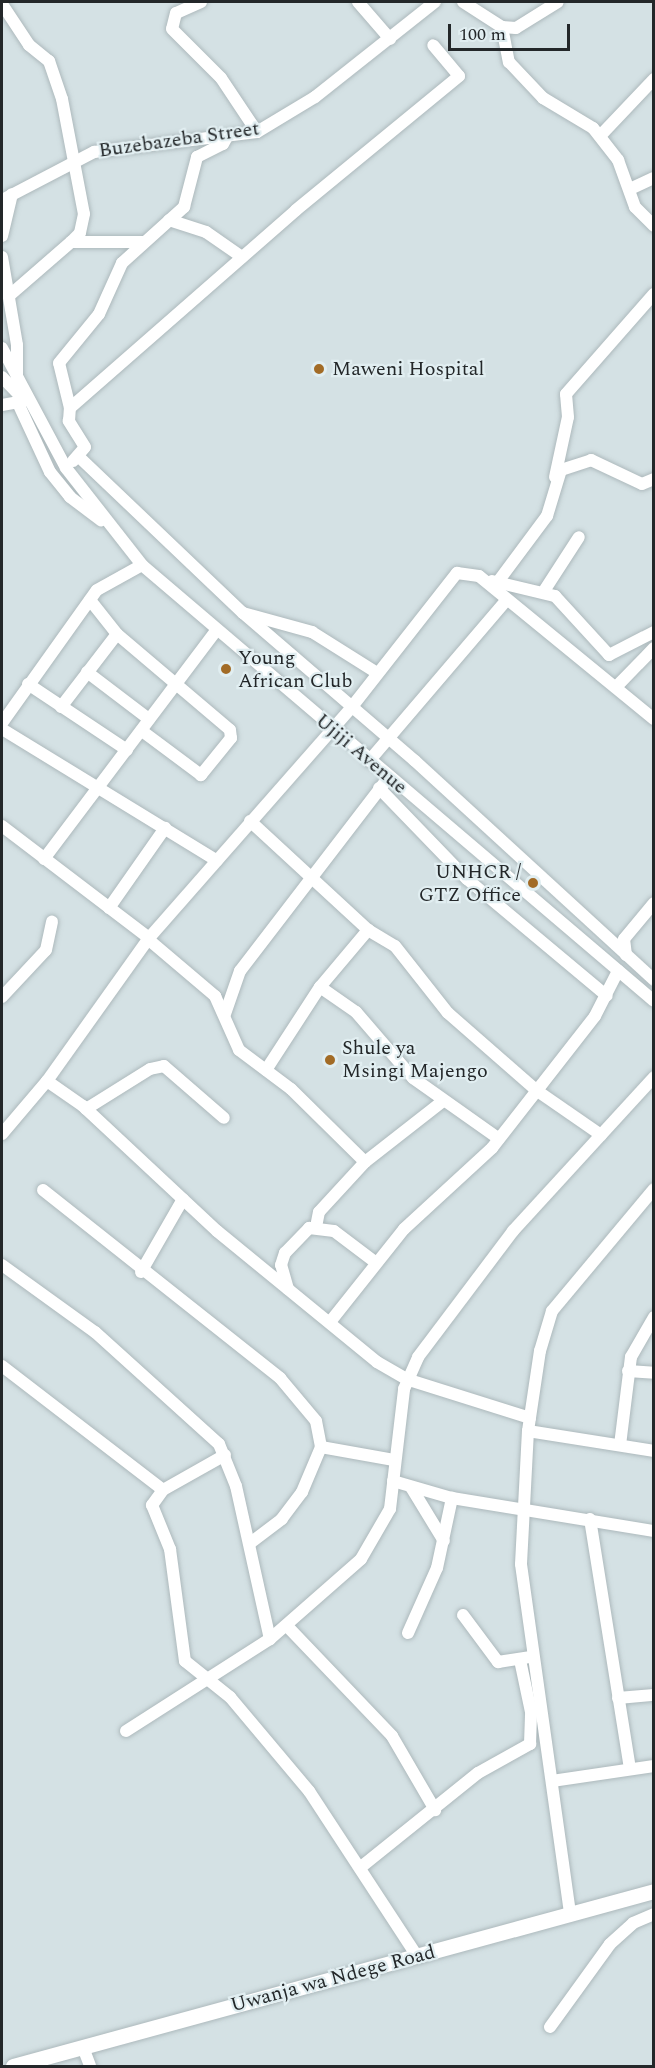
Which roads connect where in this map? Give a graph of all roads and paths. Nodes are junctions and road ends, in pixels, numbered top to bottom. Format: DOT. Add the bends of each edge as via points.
graph roads {
  1 [pos="201,2"];
  2 [pos="358,2"];
  3 [pos="435,2"];
  4 [pos="462,2"];
  5 [pos="558,2"];
  6 [pos="2,4"];
  7 [pos="502,27"];
  8 [pos="390,39"];
  9 [pos="433,45"];
  10 [pos="654,79"];
  11 [pos="257,132"];
  12 [pos="228,135"];
  13 [pos="600,136"];
  14 [pos="74,158"];
  15 [pos="654,178"];
  16 [pos="630,189"];
  17 [pos="7,197"];
  18 [pos="169,220"];
  19 [pos="654,226"];
  20 [pos="2,236"];
  21 [pos="71,242"];
  22 [pos="143,242"];
  23 [pos="2,257"];
  24 [pos="242,257"];
  25 [pos="654,294"];
  26 [pos="10,295"];
  27 [pos="2,348"];
  28 [pos="2,377"];
  29 [pos="16,378"];
  30 [pos="21,401"];
  31 [pos="2,405"];
  32 [pos="70,408"];
  33 [pos="78,456"];
  34 [pos="66,468"];
  35 [pos="555,477"];
  36 [pos="654,479"];
  37 [pos="104,522"];
  38 [pos="579,537"];
  39 [pos="142,565"];
  40 [pos="479,576"];
  41 [pos="497,583"];
  42 [pos="544,591"];
  43 [pos="90,600"];
  44 [pos="505,602"];
  45 [pos="243,613"];
  46 [pos="216,631"];
  47 [pos="654,632"];
  48 [pos="117,634"];
  49 [pos="654,648"];
  50 [pos="87,672"];
  51 [pos="377,673"];
  52 [pos="28,684"];
  53 [pos="175,686"];
  54 [pos="617,686"];
  55 [pos="61,707"];
  56 [pos="351,708"];
  57 [pos="149,719"];
  58 [pos="654,719"];
  59 [pos="2,723"];
  60 [pos="2,729"];
  61 [pos="331,729"];
  62 [pos="142,730"];
  63 [pos="387,737"];
  64 [pos="127,750"];
  65 [pos="369,761"];
  66 [pos="388,778"];
  67 [pos="99,786"];
  68 [pos="379,788"];
  69 [pos="250,821"];
  70 [pos="2,826"];
  71 [pos="165,828"];
  72 [pos="44,859"];
  73 [pos="218,861"];
  74 [pos="309,879"];
  75 [pos="654,903"];
  76 [pos="109,908"];
  77 [pos="52,922"];
  78 [pos="368,930"];
  79 [pos="149,939"];
  80 [pos="626,955"];
  81 [pos="618,971"];
  82 [pos="654,980"];
  83 [pos="320,987"];
  84 [pos="607,996"];
  85 [pos="2,998"];
  86 [pos="654,1001"];
  87 [pos="225,1015"];
  88 [pos="266,1070"];
  89 [pos="654,1077"];
  90 [pos="47,1081"];
  91 [pos="536,1090"];
  92 [pos="442,1101"];
  93 [pos="86,1109"];
  94 [pos="224,1118"];
  95 [pos="2,1133"];
  96 [pos="601,1135"];
  97 [pos="499,1139"];
  98 [pos="364,1162"];
  99 [pos="654,1189"];
  100 [pos="43,1190"];
  101 [pos="183,1199"];
  102 [pos="316,1227"];
  103 [pos="375,1262"];
  104 [pos="2,1265"];
  105 [pos="141,1272"];
  106 [pos="288,1289"];
  107 [pos="654,1317"];
  108 [pos="330,1322"];
  109 [pos="2,1366"];
  110 [pos="628,1371"];
  111 [pos="654,1373"];
  112 [pos="406,1379"];
  113 [pos="529,1424"];
  114 [pos="620,1445"];
  115 [pos="321,1447"];
  116 [pos="654,1451"];
  117 [pos="225,1455"];
  118 [pos="394,1460"];
  119 [pos="393,1481"];
  120 [pos="411,1487"];
  121 [pos="163,1490"];
  122 [pos="452,1501"];
  123 [pos="522,1508"];
  124 [pos="590,1519"];
  125 [pos="432,1521"];
  126 [pos="654,1531"];
  127 [pos="444,1541"];
  128 [pos="249,1544"];
  129 [pos="463,1615"];
  130 [pos="286,1626"];
  131 [pos="408,1633"];
  132 [pos="270,1639"];
  133 [pos="526,1658"];
  134 [pos="210,1677"];
  135 [pos="654,1695"];
  136 [pos="618,1698"];
  137 [pos="126,1731"];
  138 [pos="654,1766"];
  139 [pos="630,1768"];
  140 [pos="552,1782"];
  141 [pos="435,1810"];
  142 [pos="361,1867"];
  143 [pos="654,1891"];
  144 [pos="570,1913"];
  145 [pos="654,1914"];
  146 [pos="417,1956"];
  147 [pos="550,2027"];
  148 [pos="84,2050"];
  149 [pos="13,2067"];
  150 [pos="90,2067"];
  1 -- 11 [label="street" via="176,13 172,29 221,78"];
  2 -- 8 [label="street"];
  3 -- 8 [label="street, Buzebazeba Street"];
  4 -- 7 [label="street"];
  5 -- 7 [label="street" via="522,27"];
  6 -- 14 [label="street" via="53,68"];
  7 -- 13 [label="street" via="504,55 532,88"];
  8 -- 11 [label="street, Buzebazeba Street" via="294,112"];
  9 -- 24 [label="street" via="458,68 457,78"];
  10 -- 13 [label="street"];
  11 -- 12 [label="street, Buzebazeba Street"];
  12 -- 14 [label="street, Buzebazeba Street" via="108,148"];
  12 -- 18 [label="street" via="193,161 187,202"];
  13 -- 16 [label="street"];
  14 -- 17 [label="street, Buzebazeba Street"];
  14 -- 21 [label="street" via="84,214"];
  15 -- 16 [label="street"];
  16 -- 19 [label="street" via="635,207"];
  17 -- 20 [label="street"];
  18 -- 22 [label="street"];
  18 -- 24 [label="street" via="214,236"];
  21 -- 22 [label="street"];
  21 -- 26 [label="street"];
  22 -- 32 [label="street" via="117,271 87,331 59,363"];
  23 -- 26 [label="street"];
  24 -- 32 [label="street"];
  25 -- 35 [label="street" via="566,394 568,417"];
  26 -- 29 [label="street"];
  27 -- 29 [label="street, Ujiji Avenue"];
  28 -- 30 [label="street, Ujiji Avenue"];
  29 -- 30 [label="street, Ujiji Avenue"];
  30 -- 31 [label="street"];
  30 -- 34 [label="street, Ujiji Avenue"];
  30 -- 37 [label="street" via="50,472 70,497"];
  32 -- 33 [label="street" via="69,422 85,445"];
  33 -- 34 [label="street"];
  33 -- 45 [label="street"];
  34 -- 37 [label="street, Ujiji Avenue"];
  35 -- 36 [label="street" via="561,470 591,460 642,484"];
  35 -- 41 [label="street" via="548,516"];
  37 -- 39 [label="street, Ujiji Avenue"];
  38 -- 42 [label="street"];
  39 -- 43 [label="street" via="105,584"];
  39 -- 46 [label="street, Ujiji Avenue"];
  40 -- 41 [label="street"];
  40 -- 44 [label="street"];
  40 -- 51 [label="street" via="464,571 450,577"];
  41 -- 42 [label="street"];
  42 -- 47 [label="street" via="573,612 607,654"];
  43 -- 48 [label="street"];
  43 -- 52 [label="street"];
  44 -- 54 [label="street"];
  44 -- 63 [label="street"];
  45 -- 51 [label="street" via="312,632"];
  45 -- 56 [label="street"];
  46 -- 53 [label="street"];
  46 -- 61 [label="street, Ujiji Avenue"];
  48 -- 50 [label="street"];
  48 -- 53 [label="street"];
  49 -- 54 [label="street"];
  50 -- 55 [label="street"];
  50 -- 57 [label="street"];
  51 -- 56 [label="street"];
  52 -- 55 [label="street"];
  52 -- 59 [label="street"];
  53 -- 57 [label="street"];
  53 -- 62 [label="street" via="230,730 215,764 205,774 196,774"];
  54 -- 58 [label="street"];
  55 -- 64 [label="street"];
  56 -- 61 [label="street"];
  56 -- 63 [label="street"];
  57 -- 62 [label="street"];
  60 -- 67 [label="street"];
  61 -- 65 [label="street, Ujiji Avenue"];
  61 -- 69 [label="street"];
  62 -- 64 [label="street"];
  63 -- 65 [label="street"];
  63 -- 80 [label="street"];
  64 -- 67 [label="street"];
  65 -- 66 [label="street, Ujiji Avenue"];
  66 -- 68 [label="street"];
  66 -- 81 [label="street, Ujiji Avenue"];
  67 -- 71 [label="street"];
  67 -- 72 [label="street"];
  68 -- 74 [label="street"];
  68 -- 84 [label="street" via="467,879"];
  69 -- 73 [label="street"];
  69 -- 74 [label="street"];
  70 -- 72 [label="street"];
  71 -- 73 [label="street"];
  71 -- 76 [label="street"];
  72 -- 76 [label="street"];
  73 -- 79 [label="street"];
  74 -- 78 [label="street"];
  74 -- 87 [label="street" via="237,977"];
  75 -- 80 [label="street" via="624,939"];
  76 -- 79 [label="street"];
  77 -- 85 [label="street" via="46,950"];
  78 -- 83 [label="street"];
  78 -- 91 [label="street" via="395,946 448,1013"];
  79 -- 87 [label="street" via="215,996"];
  79 -- 90 [label="street"];
  80 -- 82 [label="street"];
  81 -- 84 [label="street"];
  81 -- 86 [label="street, Ujiji Avenue"];
  83 -- 88 [label="street"];
  83 -- 92 [label="street" via="356,1012 413,1078"];
  84 -- 91 [label="street"];
  87 -- 88 [label="street" via="239,1050"];
  88 -- 98 [label="street"];
  89 -- 96 [label="street"];
  90 -- 93 [label="street"];
  90 -- 95 [label="street"];
  91 -- 96 [label="street"];
  91 -- 97 [label="street"];
  92 -- 97 [label="street"];
  92 -- 98 [label="street"];
  93 -- 94 [label="street" via="150,1069 164,1066"];
  93 -- 101 [label="street"];
  96 -- 112 [label="street" via="481,1270"];
  97 -- 103 [label="street"];
  98 -- 102 [label="street" via="319,1212"];
  99 -- 113 [label="street" via="552,1311"];
  100 -- 105 [label="street"];
  101 -- 105 [label="street"];
  101 -- 106 [label="street"];
  102 -- 103 [label="street" via="342,1236"];
  102 -- 106 [label="street" via="298,1235 285,1253 281,1266"];
  103 -- 108 [label="street"];
  104 -- 117 [label="street" via="95,1332 189,1412"];
  105 -- 115 [label="street" via="280,1378 316,1421"];
  106 -- 108 [label="street"];
  107 -- 110 [label="street" via="637,1342"];
  108 -- 112 [label="street"];
  109 -- 121 [label="street"];
  110 -- 111 [label="street"];
  110 -- 114 [label="street"];
  112 -- 113 [label="street"];
  112 -- 118 [label="street"];
  113 -- 114 [label="street"];
  113 -- 123 [label="street"];
  114 -- 116 [label="street"];
  115 -- 118 [label="street"];
  115 -- 128 [label="street" via="294,1506"];
  117 -- 121 [label="street"];
  117 -- 128 [label="street"];
  118 -- 119 [label="street"];
  119 -- 120 [label="street"];
  119 -- 130 [label="street" via="380,1534 361,1559"];
  120 -- 122 [label="street"];
  120 -- 125 [label="street"];
  121 -- 134 [label="street" via="152,1505 170,1549 182,1649 189,1666"];
  122 -- 123 [label="street"];
  122 -- 125 [label="street"];
  122 -- 127 [label="street"];
  123 -- 124 [label="street"];
  123 -- 133 [label="street"];
  124 -- 126 [label="street"];
  124 -- 136 [label="street"];
  125 -- 127 [label="street"];
  127 -- 131 [label="street"];
  128 -- 132 [label="street"];
  129 -- 133 [label="street" via="498,1662"];
  130 -- 132 [label="street"];
  130 -- 141 [label="street" via="392,1736"];
  132 -- 134 [label="street"];
  133 -- 140 [label="street"];
  133 -- 141 [label="street" via="532,1741 478,1773"];
  134 -- 137 [label="street"];
  134 -- 142 [label="street" via="309,1791"];
  135 -- 136 [label="street"];
  136 -- 139 [label="street"];
  138 -- 139 [label="street"];
  139 -- 140 [label="street"];
  140 -- 144 [label="street"];
  141 -- 142 [label="street"];
  142 -- 146 [label="street"];
  143 -- 144 [label="main road, Uwanja wa Ndege Road"];
  144 -- 146 [label="main road, Uwanja wa Ndege Road"];
  145 -- 147 [label="street" via="633,1923 610,1944"];
  146 -- 148 [label="main road, Uwanja wa Ndege Road"];
  148 -- 149 [label="main road, Uwanja wa Ndege Road"];
  148 -- 150 [label="street"];
}
